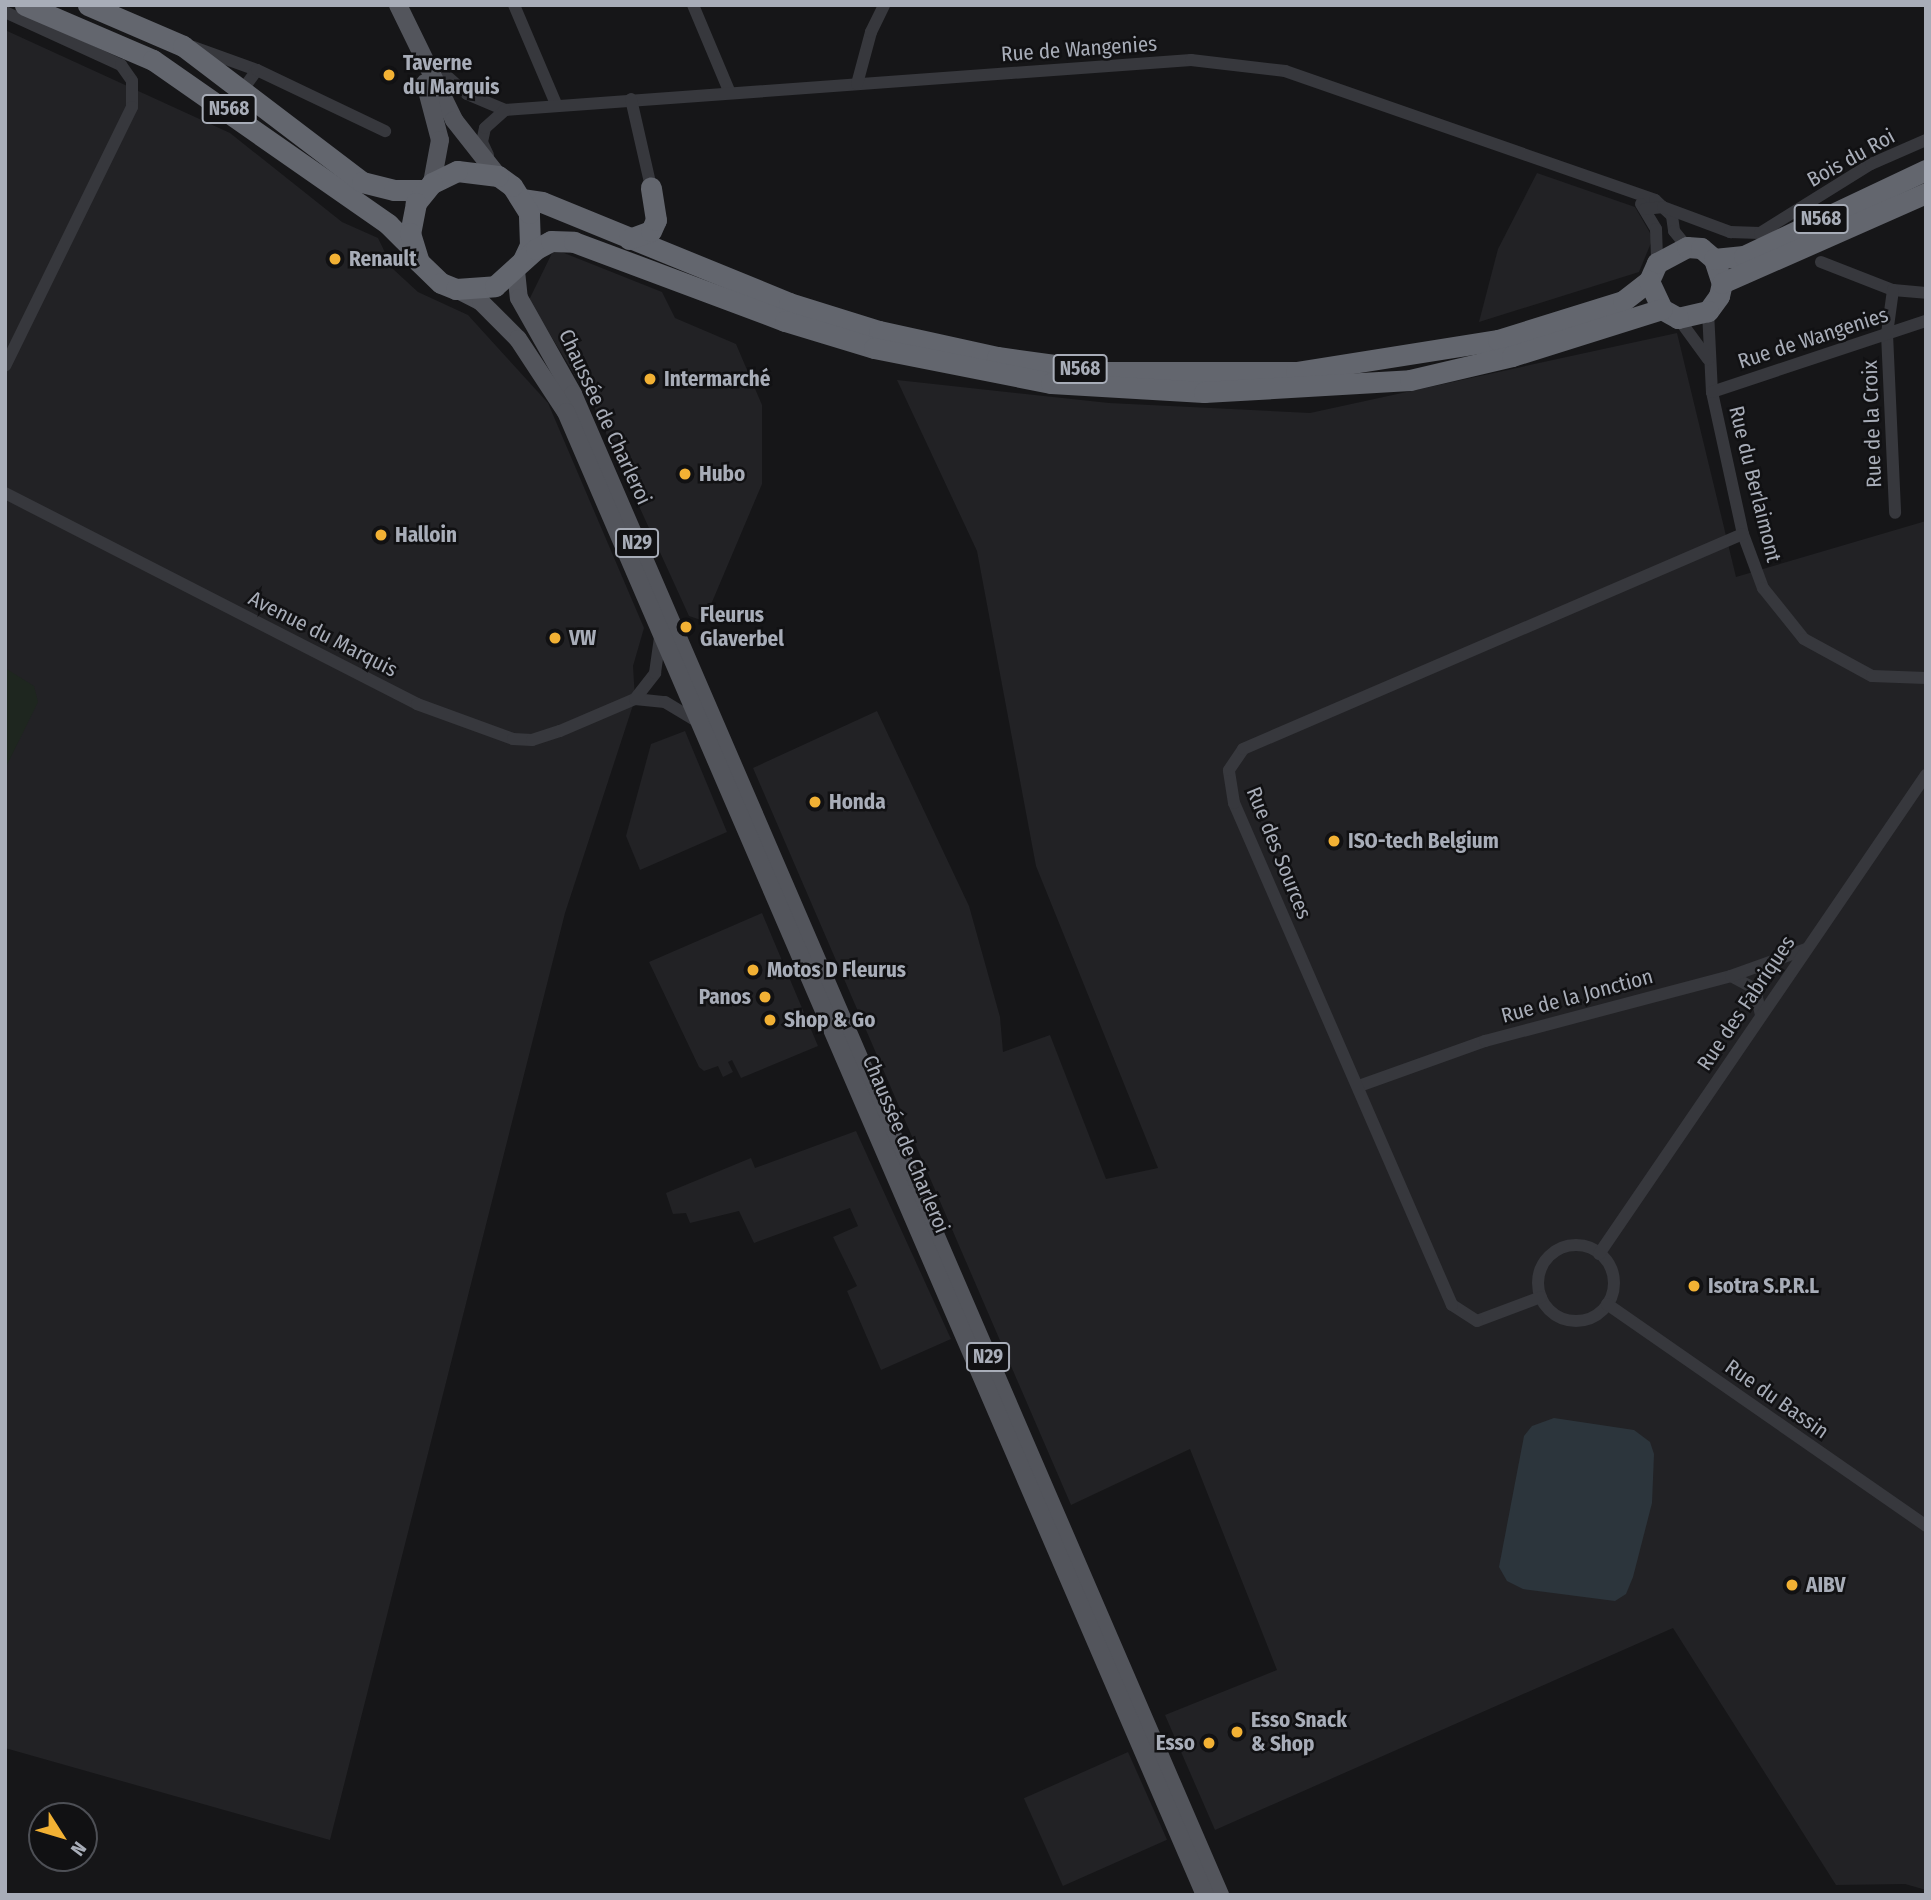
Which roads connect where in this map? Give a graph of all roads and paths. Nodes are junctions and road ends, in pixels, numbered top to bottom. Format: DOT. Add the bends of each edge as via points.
graph roads {
  1 [pos="25,5"];
  2 [pos="88,5"];
  3 [pos="398,5"];
  4 [pos="514,5"];
  5 [pos="693,5"];
  6 [pos="884,5"];
  7 [pos="5,12"];
  8 [pos="183,46"];
  9 [pos="415,46"];
  10 [pos="429,66"];
  11 [pos="257,70"];
  12 [pos="858,84"];
  13 [pos="244,88"];
  14 [pos="730,93"];
  15 [pos="631,99"];
  16 [pos="556,104"];
  17 [pos="505,110"];
  18 [pos="385,131"];
  19 [pos="1926,140"];
  20 [pos="1926,170"];
  21 [pos="498,176"];
  22 [pos="428,187"];
  23 [pos="651,187"];
  24 [pos="1926,193"];
  25 [pos="1634,195"];
  26 [pos="523,199"];
  27 [pos="1663,207"];
  28 [pos="1645,209"];
  29 [pos="1760,233"];
  30 [pos="629,239"];
  31 [pos="1688,247"];
  32 [pos="412,248"];
  33 [pos="1714,259"];
  34 [pos="1821,262"];
  35 [pos="520,265"];
  36 [pos="1653,272"];
  37 [pos="1722,282"];
  38 [pos="456,289"];
  39 [pos="1893,290"];
  40 [pos="1926,293"];
  41 [pos="1708,311"];
  42 [pos="1670,313"];
  43 [pos="1926,321"];
  44 [pos="1887,334"];
  45 [pos="1708,360"];
  46 [pos="5,366"];
  47 [pos="1712,392"];
  48 [pos="5,494"];
  49 [pos="1895,513"];
  50 [pos="1743,534"];
  51 [pos="659,628"];
  52 [pos="1926,678"];
  53 [pos="635,699"];
  54 [pos="700,724"];
  55 [pos="1926,775"];
  56 [pos="749,821"];
  57 [pos="1807,949"];
  58 [pos="1731,976"];
  59 [pos="1762,1014"];
  60 [pos="1359,1086"];
  61 [pos="1600,1254"];
  62 [pos="1541,1297"];
  63 [pos="1607,1304"];
  64 [pos="1926,1526"];
  65 [pos="1090,1610"];
  66 [pos="1205,1895"];
  67 [pos="1220,1895"];
  1 -- 32 [label="highway, N568" via="153,60 388,224"];
  2 -- 8 [label="highway, N568"];
  3 -- 9 [label="main road"];
  4 -- 16 [label="street"];
  5 -- 14 [label="street"];
  6 -- 12 [label="street" via="871,32"];
  7 -- 46 [label="street" via="121,65 132,81 132,107"];
  8 -- 11 [label="street"];
  8 -- 13 [label="highway, N568"];
  9 -- 10 [label="main road"];
  9 -- 22 [label="main road" via="440,140"];
  10 -- 17 [label="street" via="433,64 467,94"];
  10 -- 21 [label="main road" via="454,120"];
  11 -- 13 [label="street"];
  11 -- 18 [label="street"];
  12 -- 14 [label="street, Rue de Wangenies"];
  12 -- 25 [label="street, Rue de Wangenies" via="1191,60 1285,71"];
  13 -- 22 [label="highway, N568" via="362,182 394,190"];
  14 -- 15 [label="street, Rue de Wangenies"];
  15 -- 16 [label="street, Rue de Wangenies"];
  15 -- 23 [label="street"];
  16 -- 17 [label="street, Rue de Wangenies"];
  17 -- 21 [label="street" via="485,128 482,142"];
  19 -- 29 [label="street, Bois du Roi" via="1871,164"];
  20 -- 33 [label="highway, N568" via="1744,256"];
  21 -- 22 [label="highway" via="457,171"];
  21 -- 26 [label="highway"];
  22 -- 32 [label="highway" via="411,217"];
  23 -- 30 [label="highway" via="656,220 651,231"];
  24 -- 37 [label="highway, N568"];
  25 -- 27 [label="street, Rue de Wangenies" via="1656,200"];
  25 -- 28 [label="street"];
  26 -- 30 [label="highway, N568" via="542,202"];
  26 -- 35 [label="highway" via="531,229"];
  27 -- 28 [label="street, Rue de Wangenies"];
  27 -- 29 [label="street, Rue de Wangenies" via="1730,232"];
  27 -- 31 [label="street"];
  28 -- 36 [label="street" via="1656,229"];
  30 -- 36 [label="highway, N568" via="789,303 879,331 986,355 1107,372 1296,372 1398,359 1511,336 1623,301"];
  31 -- 33 [label="highway" via="1701,248"];
  31 -- 36 [label="highway, N568"];
  32 -- 38 [label="highway" via="428,274"];
  33 -- 37 [label="highway"];
  34 -- 39 [label="street"];
  35 -- 38 [label="highway" via="495,286"];
  35 -- 42 [label="highway, N568" via="551,241 574,242 785,321 874,348 993,374 1107,388 1231,391 1410,380"];
  35 -- 56 [label="main road, Chaussée de Charleroi / N29" via="519,298 562,369"];
  36 -- 42 [label="highway"];
  37 -- 41 [label="highway"];
  38 -- 51 [label="main road, Chaussée de Charleroi / N29" via="490,310 547,377"];
  39 -- 40 [label="street"];
  39 -- 44 [label="street, Rue de la Croix"];
  41 -- 42 [label="highway, N568"];
  41 -- 45 [label="street, Rue du Berlaimont"];
  42 -- 45 [label="street, Rue du Berlaimont"];
  43 -- 44 [label="street, Rue de Wangenies"];
  44 -- 47 [label="street, Rue de Wangenies"];
  44 -- 49 [label="street, Rue de la Croix"];
  45 -- 47 [label="street, Rue du Berlaimont"];
  47 -- 50 [label="street, Rue du Berlaimont"];
  48 -- 53 [label="street, Avenue du Marquis" via="417,704 513,738 532,740"];
  50 -- 52 [label="street, Rue du Berlaimont" via="1763,588 1804,639 1872,676"];
  50 -- 60 [label="street, Rue des Sources" via="1243,749 1229,770 1234,803"];
  51 -- 53 [label="street" via="655,673"];
  51 -- 54 [label="main road, Chaussée de Charleroi / N29"];
  53 -- 54 [label="street" via="678,706"];
  54 -- 56 [label="main road, Chaussée de Charleroi / N29"];
  55 -- 57 [label="street, Rue des Fabriques"];
  56 -- 65 [label="main road, Chaussée de Charleroi / N29"];
  57 -- 58 [label="street, Rue de la Jonction"];
  57 -- 59 [label="street, Rue des Fabriques"];
  58 -- 59 [label="street" via="1755,989"];
  58 -- 60 [label="street, Rue de la Jonction" via="1485,1041"];
  59 -- 61 [label="street, Rue des Fabriques"];
  60 -- 62 [label="street, Rue des Sources" via="1452,1306 1477,1321"];
  61 -- 62 [label="street" via="1576,1245 1553,1252 1539,1273"];
  61 -- 63 [label="street" via="1614,1283"];
  62 -- 63 [label="street" via="1555,1315 1566,1320 1589,1318"];
  63 -- 64 [label="street, Rue du Bassin"];
  65 -- 66 [label="main road, Chaussée de Charleroi / N29"];
  65 -- 67 [label="main road, Chaussée de Charleroi / N29"];
}
